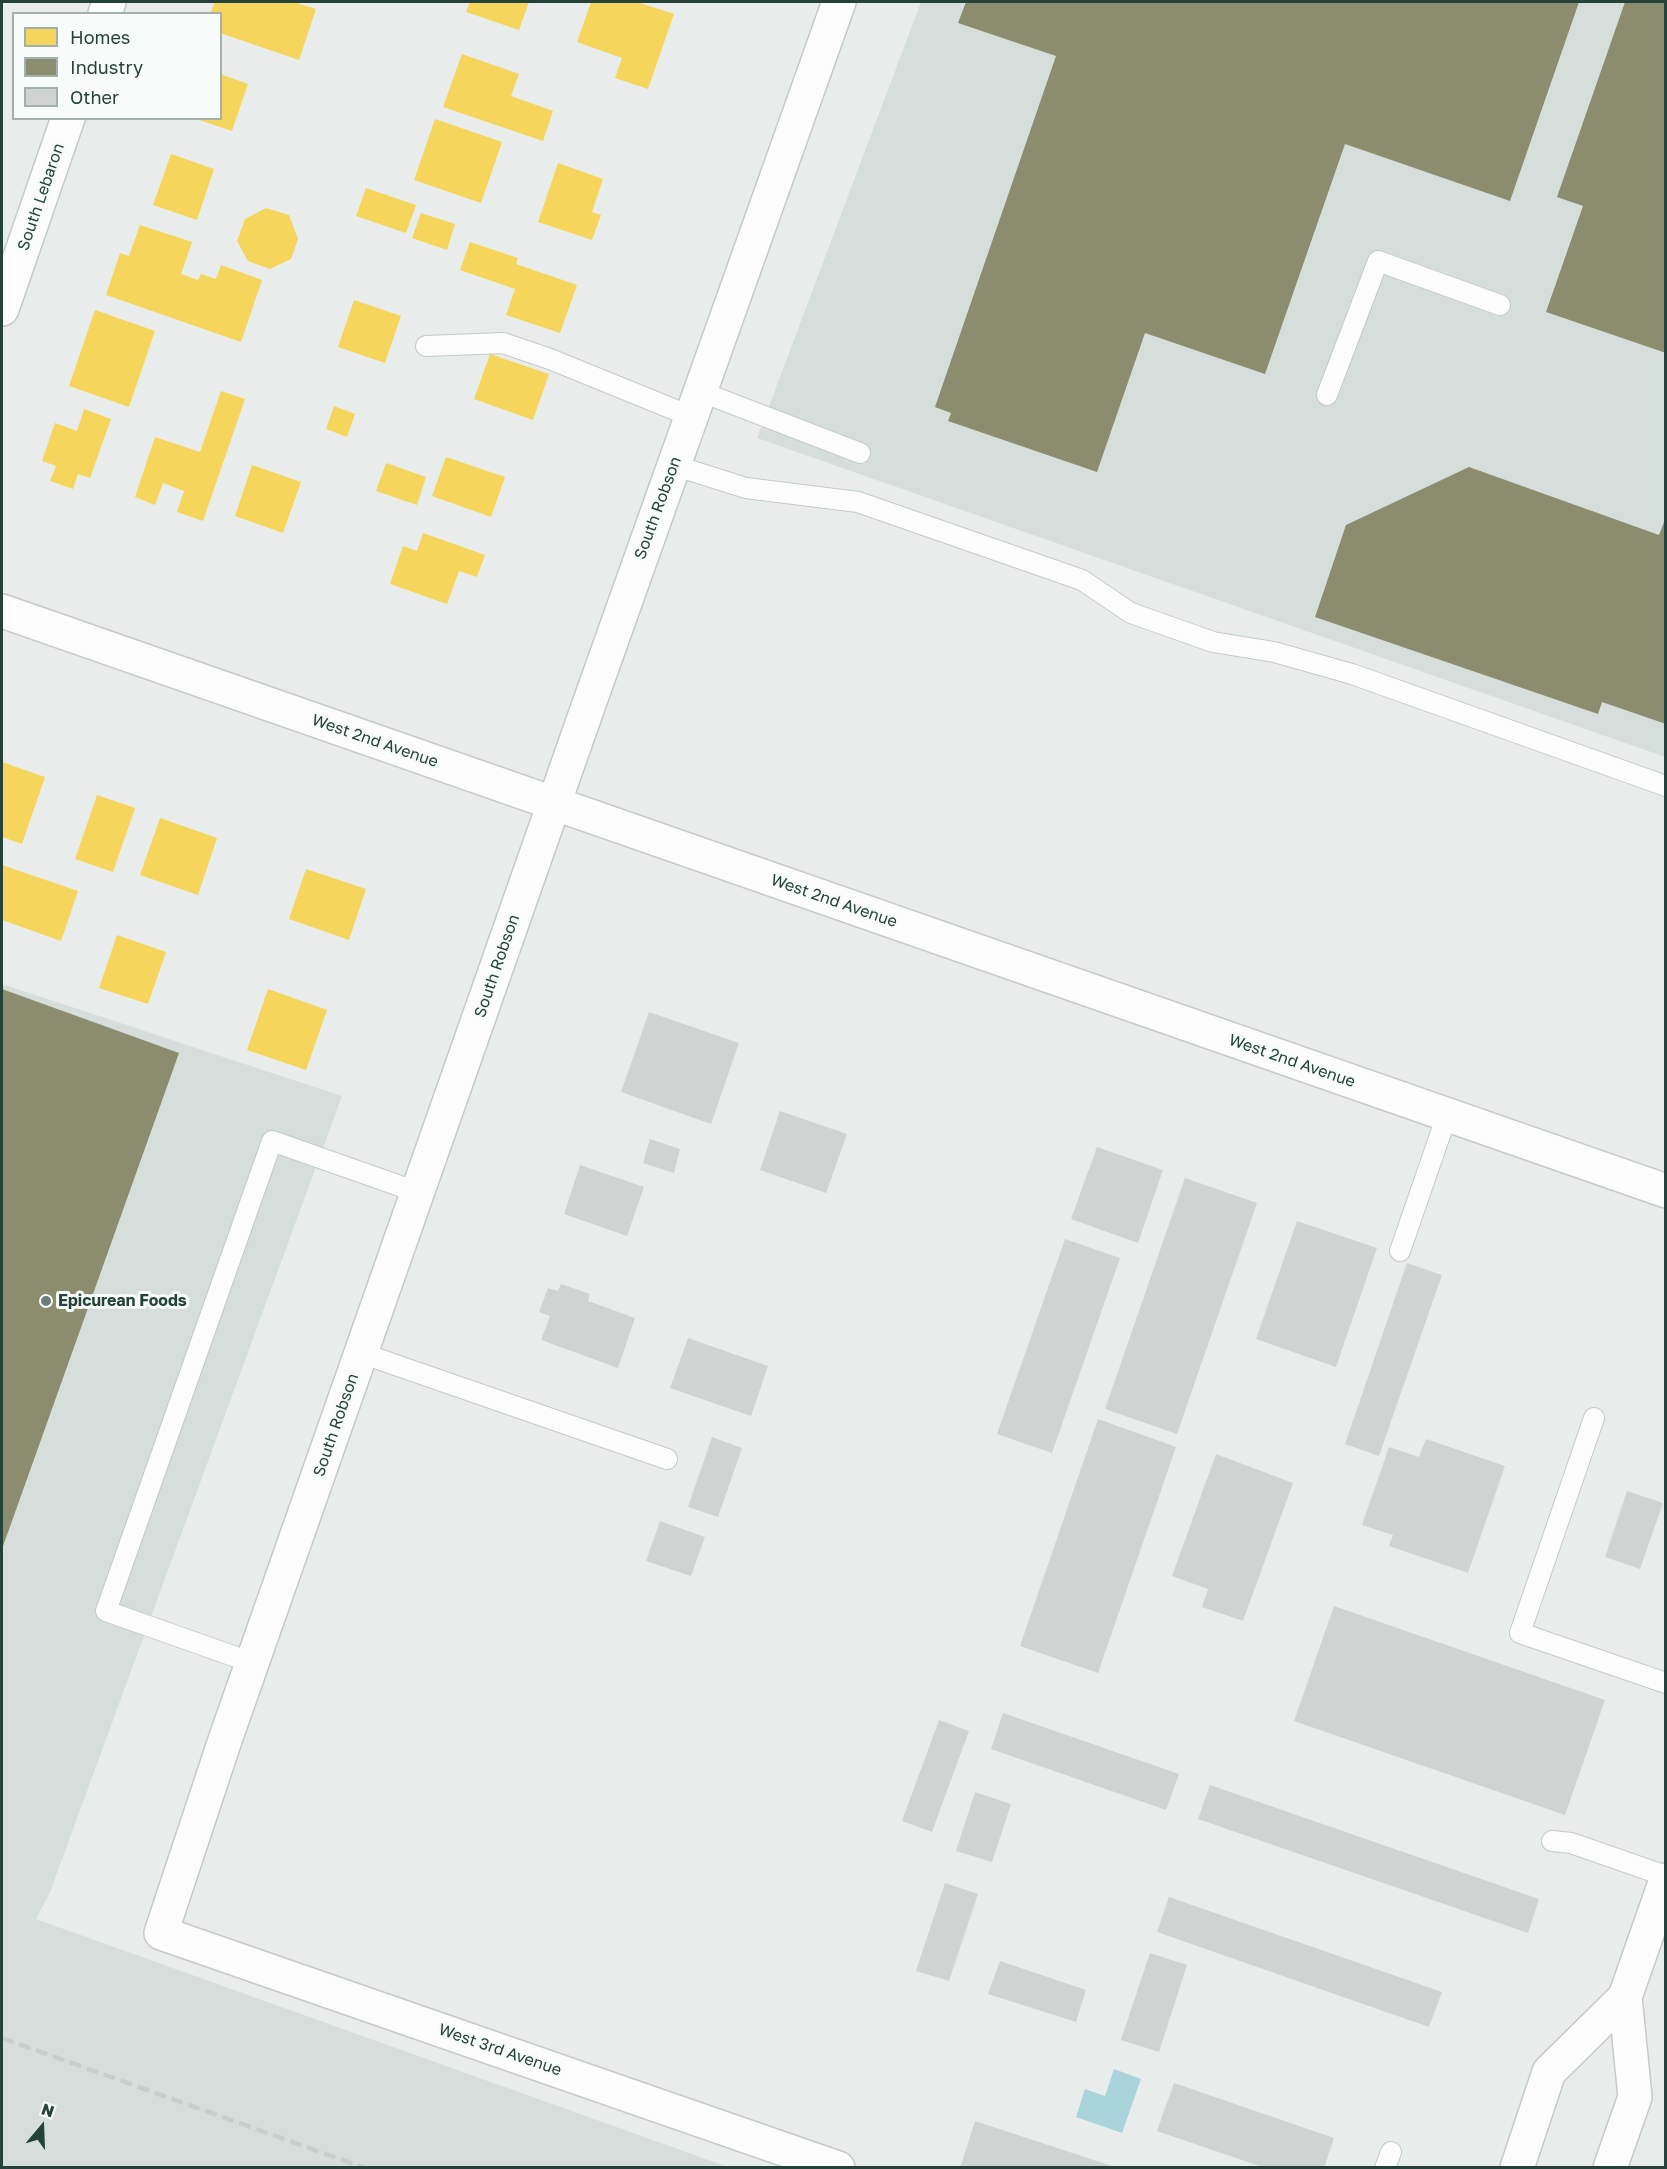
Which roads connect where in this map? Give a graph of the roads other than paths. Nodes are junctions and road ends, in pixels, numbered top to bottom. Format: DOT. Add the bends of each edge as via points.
graph roads {
  1 [pos="839,2"];
  2 [pos="67,120"];
  3 [pos="1500,305"];
  4 [pos="2,309"];
  5 [pos="426,346"];
  6 [pos="1327,395"];
  7 [pos="695,404"];
  8 [pos="860,453"];
  9 [pos="673,465"];
  10 [pos="2,610"];
  11 [pos="1665,786"];
  12 [pos="554,804"];
  13 [pos="1447,1115"];
  14 [pos="1665,1191"];
  15 [pos="417,1192"];
  16 [pos="1400,1251"];
  17 [pos="361,1353"];
  18 [pos="1594,1418"];
  19 [pos="667,1459"];
  20 [pos="253,1663"];
  21 [pos="1665,1683"];
  22 [pos="1552,1841"];
  23 [pos="1665,1876"];
  24 [pos="1665,1880"];
  25 [pos="161,1933"];
  26 [pos="1625,1997"];
  27 [pos="838,2168"];
  28 [pos="1517,2168"];
  29 [pos="1610,2168"];
  1 -- 7 [label="street, South Robson"];
  2 -- 4 [label="street, South Lebaron"];
  3 -- 6 [label="lane" via="1378,261"];
  5 -- 7 [label="lane" via="503,344"];
  7 -- 8 [label="lane"];
  7 -- 9 [label="street, South Robson"];
  9 -- 11 [label="lane" via="746,488 858,502 1082,580 1131,613 1213,642 1274,652 1352,674"];
  9 -- 12 [label="street, South Robson"];
  10 -- 12 [label="street, West 2nd Avenue"];
  12 -- 13 [label="street, West 2nd Avenue"];
  12 -- 15 [label="street, South Robson"];
  13 -- 14 [label="street, West 2nd Avenue"];
  13 -- 16 [label="lane"];
  15 -- 17 [label="street, South Robson"];
  15 -- 20 [label="lane" via="272,1141 106,1611"];
  17 -- 19 [label="lane"];
  17 -- 20 [label="street, South Robson"];
  18 -- 21 [label="lane" via="1520,1633"];
  20 -- 25 [label="street, South Robson"];
  22 -- 23 [label="lane" via="1571,1843"];
  24 -- 26 [label="street"];
  25 -- 27 [label="street, West 3rd Avenue"];
  26 -- 28 [label="street" via="1549,2072"];
  26 -- 29 [label="street" via="1635,2097"];
}
